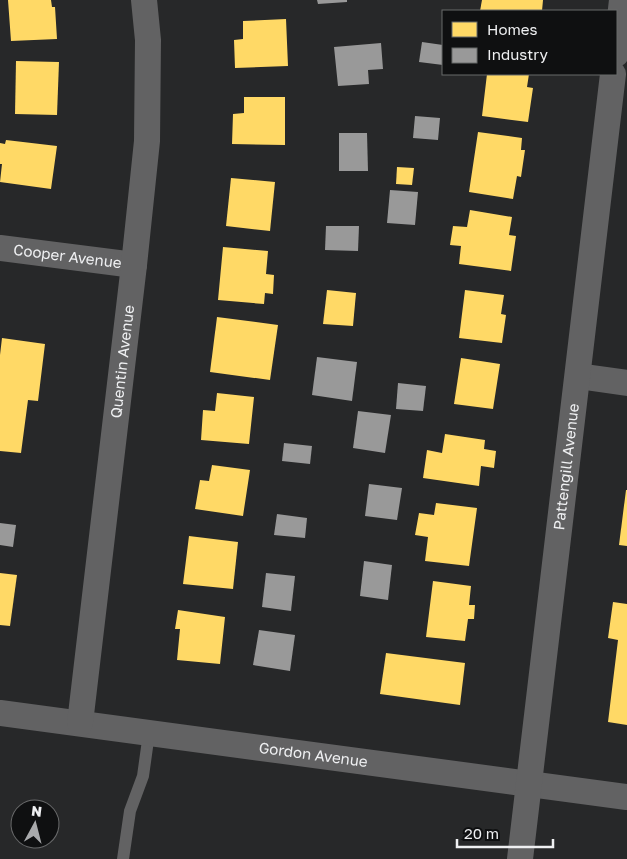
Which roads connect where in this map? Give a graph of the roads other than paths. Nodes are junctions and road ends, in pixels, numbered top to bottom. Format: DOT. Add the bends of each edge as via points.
graph roads {
  1 [pos="144,0"];
  2 [pos="622,0"];
  3 [pos="617,45"];
  4 [pos="614,75"];
  5 [pos="0,248"];
  6 [pos="134,266"];
  7 [pos="578,376"];
  8 [pos="627,383"];
  9 [pos="0,713"];
  10 [pos="80,723"];
  11 [pos="150,733"];
  12 [pos="528,784"];
  13 [pos="627,797"];
  14 [pos="123,859"];
  15 [pos="520,859"];
  1 -- 6 [label="street, Quentin Avenue" via="148,40 147,141"];
  2 -- 3 [label="street"];
  4 -- 7 [label="street, Pattengill Avenue"];
  5 -- 6 [label="street, Cooper Avenue"];
  6 -- 10 [label="street, Quentin Avenue"];
  7 -- 8 [label="street"];
  7 -- 12 [label="street, Pattengill Avenue"];
  9 -- 10 [label="street, Gordon Avenue"];
  10 -- 11 [label="street, Gordon Avenue"];
  11 -- 12 [label="street, Gordon Avenue"];
  11 -- 14 [label="lane" via="143,776 130,811"];
  12 -- 13 [label="street, Gordon Avenue"];
  12 -- 15 [label="street, Pattengill Avenue"];
}
